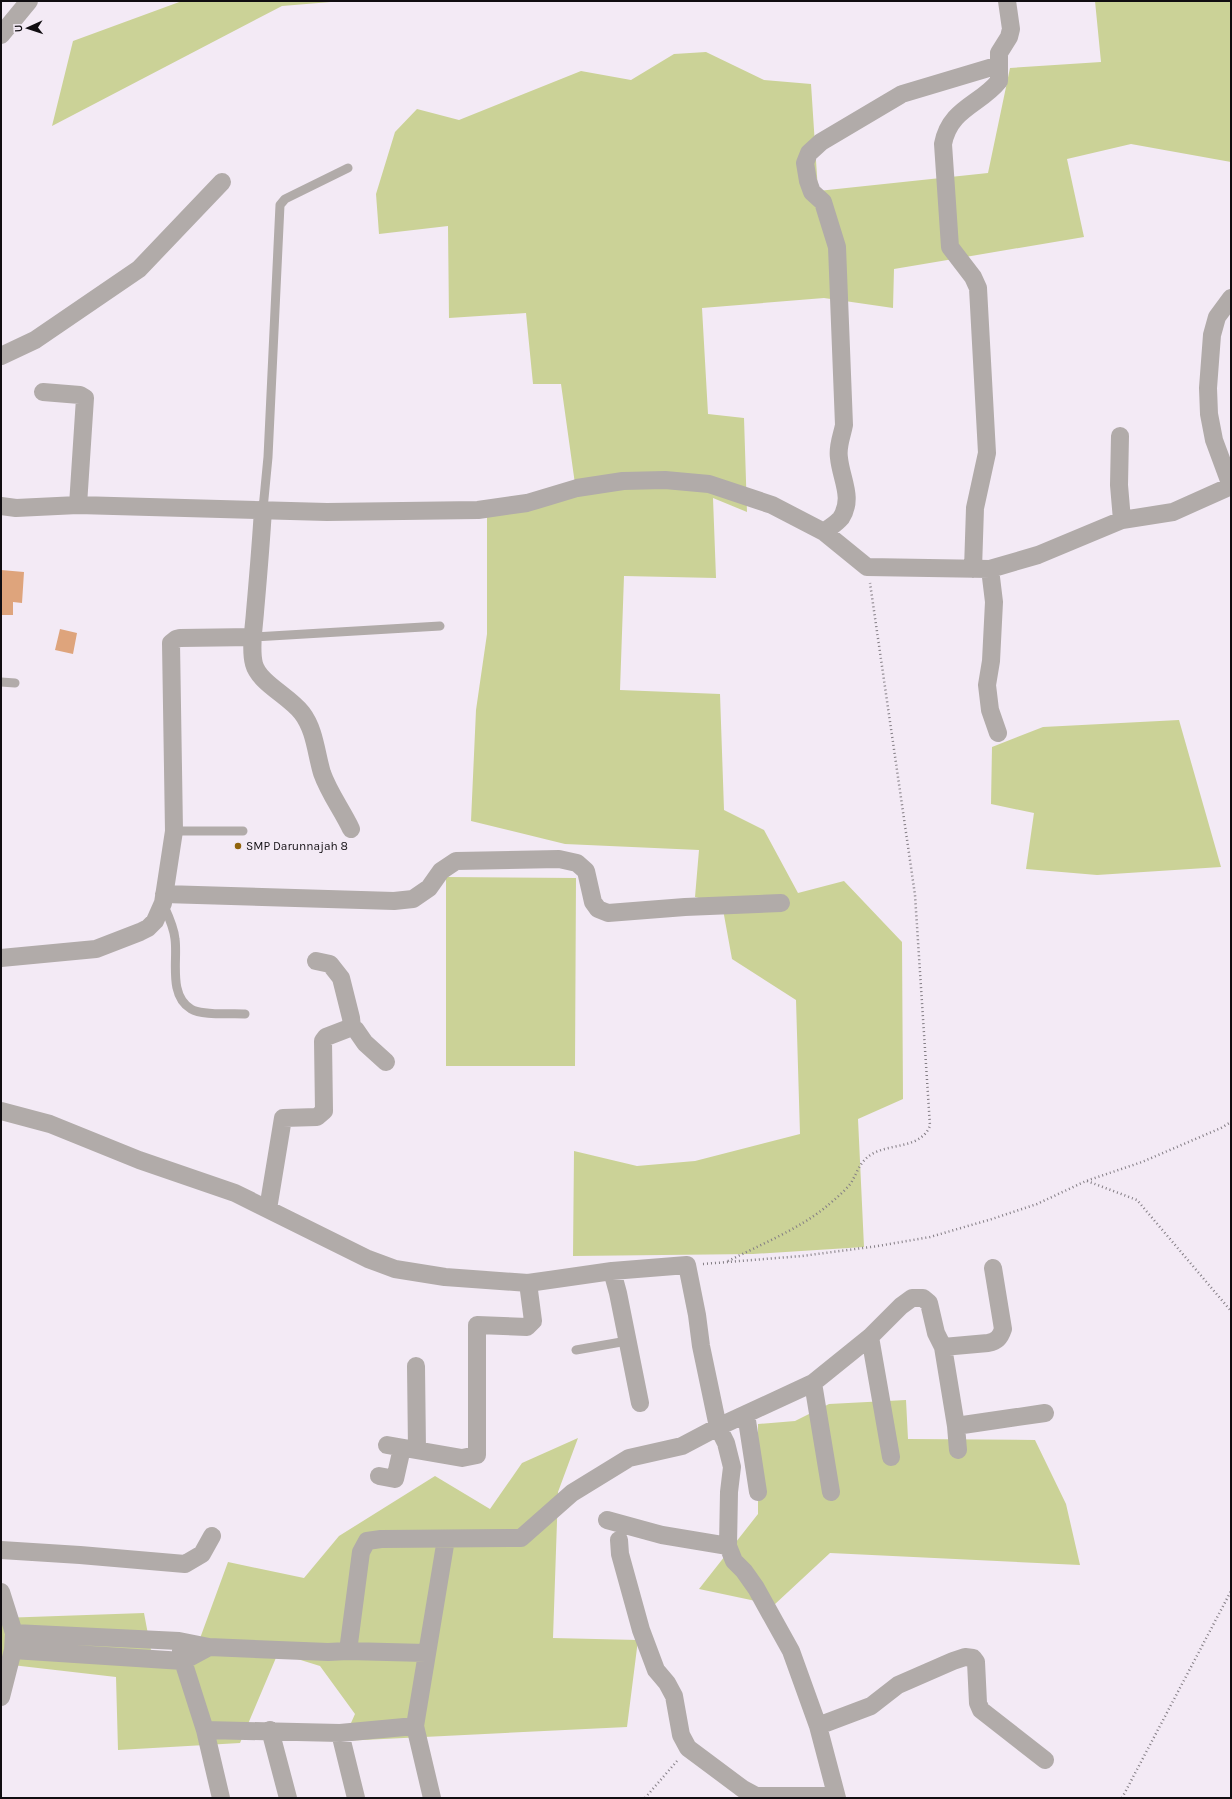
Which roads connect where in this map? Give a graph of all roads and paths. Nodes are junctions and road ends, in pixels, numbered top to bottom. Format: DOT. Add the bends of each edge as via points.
graph roads {
  1 [pos="29,1"];
  2 [pos="1007,1"];
  3 [pos="1,34"];
  4 [pos="999,64"];
  5 [pos="348,168"];
  6 [pos="222,182"];
  7 [pos="1231,298"];
  8 [pos="1,356"];
  9 [pos="43,392"];
  10 [pos="1120,436"];
  11 [pos="1231,486"];
  12 [pos="78,505"];
  13 [pos="1,506"];
  14 [pos="263,509"];
  15 [pos="1122,520"];
  16 [pos="824,532"];
  17 [pos="867,567"];
  18 [pos="982,569"];
  19 [pos="440,626"];
  20 [pos="254,637"];
  21 [pos="1,682"];
  22 [pos="15,683"];
  23 [pos="998,733"];
  24 [pos="351,829"];
  25 [pos="174,831"];
  26 [pos="243,831"];
  27 [pos="164,899"];
  28 [pos="781,903"];
  29 [pos="1,958"];
  30 [pos="316,961"];
  31 [pos="245,1014"];
  32 [pos="352,1027"];
  33 [pos="386,1062"];
  34 [pos="1,1111"];
  35 [pos="1231,1122"];
  36 [pos="1086,1181"];
  37 [pos="268,1208"];
  38 [pos="728,1261"];
  39 [pos="687,1265"];
  40 [pos="993,1268"];
  41 [pos="612,1271"];
  42 [pos="528,1283"];
  43 [pos="1231,1311"];
  44 [pos="870,1337"];
  45 [pos="627,1341"];
  46 [pos="943,1347"];
  47 [pos="576,1350"];
  48 [pos="416,1366"];
  49 [pos="813,1383"];
  50 [pos="640,1403"];
  51 [pos="1045,1412"];
  52 [pos="746,1414"];
  53 [pos="718,1426"];
  54 [pos="956,1426"];
  55 [pos="402,1448"];
  56 [pos="958,1450"];
  57 [pos="891,1457"];
  58 [pos="379,1476"];
  59 [pos="758,1492"];
  60 [pos="831,1492"];
  61 [pos="607,1520"];
  62 [pos="212,1536"];
  63 [pos="446,1539"];
  64 [pos="619,1540"];
  65 [pos="728,1546"];
  66 [pos="1,1550"];
  67 [pos="1231,1591"];
  68 [pos="1,1592"];
  69 [pos="179,1641"];
  70 [pos="14,1642"];
  71 [pos="209,1647"];
  72 [pos="348,1651"];
  73 [pos="426,1653"];
  74 [pos="183,1661"];
  75 [pos="1,1697"];
  76 [pos="415,1726"];
  77 [pos="818,1726"];
  78 [pos="205,1730"];
  79 [pos="270,1730"];
  80 [pos="340,1733"];
  81 [pos="688,1748"];
  82 [pos="1045,1760"];
  83 [pos="837,1797"];
  84 [pos="221,1798"];
  85 [pos="288,1798"];
  86 [pos="356,1798"];
  87 [pos="432,1798"];
  88 [pos="645,1798"];
  89 [pos="1122,1798"];
  1 -- 3 [label="street"];
  2 -- 4 [label="street" via="1011,29 999,54"];
  4 -- 16 [label="street" via="902,94 821,142 809,153 805,163 812,192 823,202 837,248 844,425 838,446 848,501 840,518"];
  4 -- 18 [label="street" via="999,81 959,113 944,137 943,144 950,247 973,277 978,288 987,453 975,508"];
  5 -- 14 [label="lane" via="284,199 280,205 268,457"];
  6 -- 8 [label="street" via="139,269 35,340"];
  7 -- 11 [label="street" via="1217,316 1212,335 1208,388 1214,440"];
  9 -- 12 [label="street" via="80,395 84,398"];
  10 -- 15 [label="street" via="1119,485"];
  11 -- 15 [label="street" via="1173,512"];
  12 -- 13 [label="street" via="16,508"];
  12 -- 14 [label="street"];
  14 -- 16 [label="street" via="328,512 478,510 527,503 578,488 623,481 665,480 709,484 743,494 772,505"];
  14 -- 20 [label="street"];
  15 -- 18 [label="street" via="1038,555"];
  16 -- 17 [label="street"];
  17 -- 18 [label="street"];
  17 -- 38 [label="path" via="915,895 930,1126 927,1134 906,1145 874,1153 865,1159 850,1184 826,1207 793,1228"];
  18 -- 23 [label="street" via="994,602 987,685 990,710"];
  19 -- 20 [label="lane"];
  20 -- 24 [label="street" via="254,662 258,673 290,700 302,714 316,745 322,772 330,791"];
  20 -- 25 [label="street" via="180,638 171,643"];
  21 -- 22 [label="lane"];
  25 -- 26 [label="lane"];
  25 -- 27 [label="street"];
  27 -- 28 [label="street" via="394,901 413,899 429,888 441,871 456,861 559,859 577,863 586,871 593,902 598,909 608,913"];
  27 -- 29 [label="street" via="155,921 148,928 96,949"];
  27 -- 31 [label="lane" via="176,939 176,983 181,997 190,1008 202,1012"];
  30 -- 32 [label="street" via="330,964 341,978"];
  32 -- 33 [label="street"];
  32 -- 37 [label="street" via="326,1037 323,1041 324,1111 321,1115 312,1118 283,1118"];
  34 -- 37 [label="street" via="50,1124 139,1160 235,1193"];
  35 -- 36 [label="path" via="1142,1162"];
  36 -- 38 [label="path" via="1037,1204 930,1237 802,1256"];
  36 -- 43 [label="path" via="1137,1200"];
  37 -- 42 [label="street" via="368,1259 395,1269 445,1277"];
  38 -- 39 [label="path"];
  39 -- 41 [label="street"];
  39 -- 53 [label="street"];
  40 -- 46 [label="street" via="1003,1330 1000,1337 988,1343"];
  41 -- 42 [label="street"];
  41 -- 45 [label="street"];
  42 -- 55 [label="street" via="533,1321 527,1327 477,1325 477,1455 462,1458"];
  44 -- 46 [label="street" via="901,1306 912,1298 923,1298 929,1303 936,1333"];
  44 -- 49 [label="street"];
  44 -- 57 [label="street"];
  45 -- 47 [label="lane"];
  45 -- 50 [label="street"];
  46 -- 54 [label="street"];
  48 -- 55 [label="street"];
  49 -- 52 [label="street"];
  49 -- 60 [label="street"];
  51 -- 54 [label="street"];
  52 -- 53 [label="street"];
  52 -- 59 [label="street"];
  53 -- 63 [label="street" via="682,1446 629,1458 572,1493 521,1538"];
  53 -- 65 [label="street" via="726,1443 732,1467"];
  54 -- 56 [label="street"];
  55 -- 58 [label="street" via="395,1479"];
  61 -- 65 [label="street" via="662,1535"];
  62 -- 66 [label="street" via="202,1554 185,1564"];
  63 -- 72 [label="street" via="368,1541 361,1552"];
  63 -- 73 [label="street"];
  64 -- 81 [label="street" via="620,1554 641,1630 656,1670 674,1696 681,1735"];
  65 -- 77 [label="street" via="734,1562 756,1588 791,1651"];
  67 -- 89 [label="path"];
  68 -- 70 [label="street"];
  69 -- 70 [label="street"];
  69 -- 71 [label="street"];
  69 -- 74 [label="street"];
  70 -- 74 [label="street"];
  70 -- 75 [label="street"];
  71 -- 72 [label="street"];
  71 -- 74 [label="street"];
  72 -- 73 [label="street"];
  73 -- 76 [label="street"];
  74 -- 78 [label="street"];
  76 -- 80 [label="street"];
  76 -- 87 [label="street"];
  77 -- 82 [label="street" via="871,1706 898,1685 946,1663 965,1657 973,1658 976,1662 978,1703 981,1710"];
  77 -- 83 [label="street"];
  78 -- 79 [label="street"];
  78 -- 84 [label="street"];
  79 -- 80 [label="street"];
  79 -- 85 [label="street"];
  80 -- 86 [label="street"];
  81 -- 83 [label="street" via="756,1796"];
  81 -- 88 [label="path"];
}
